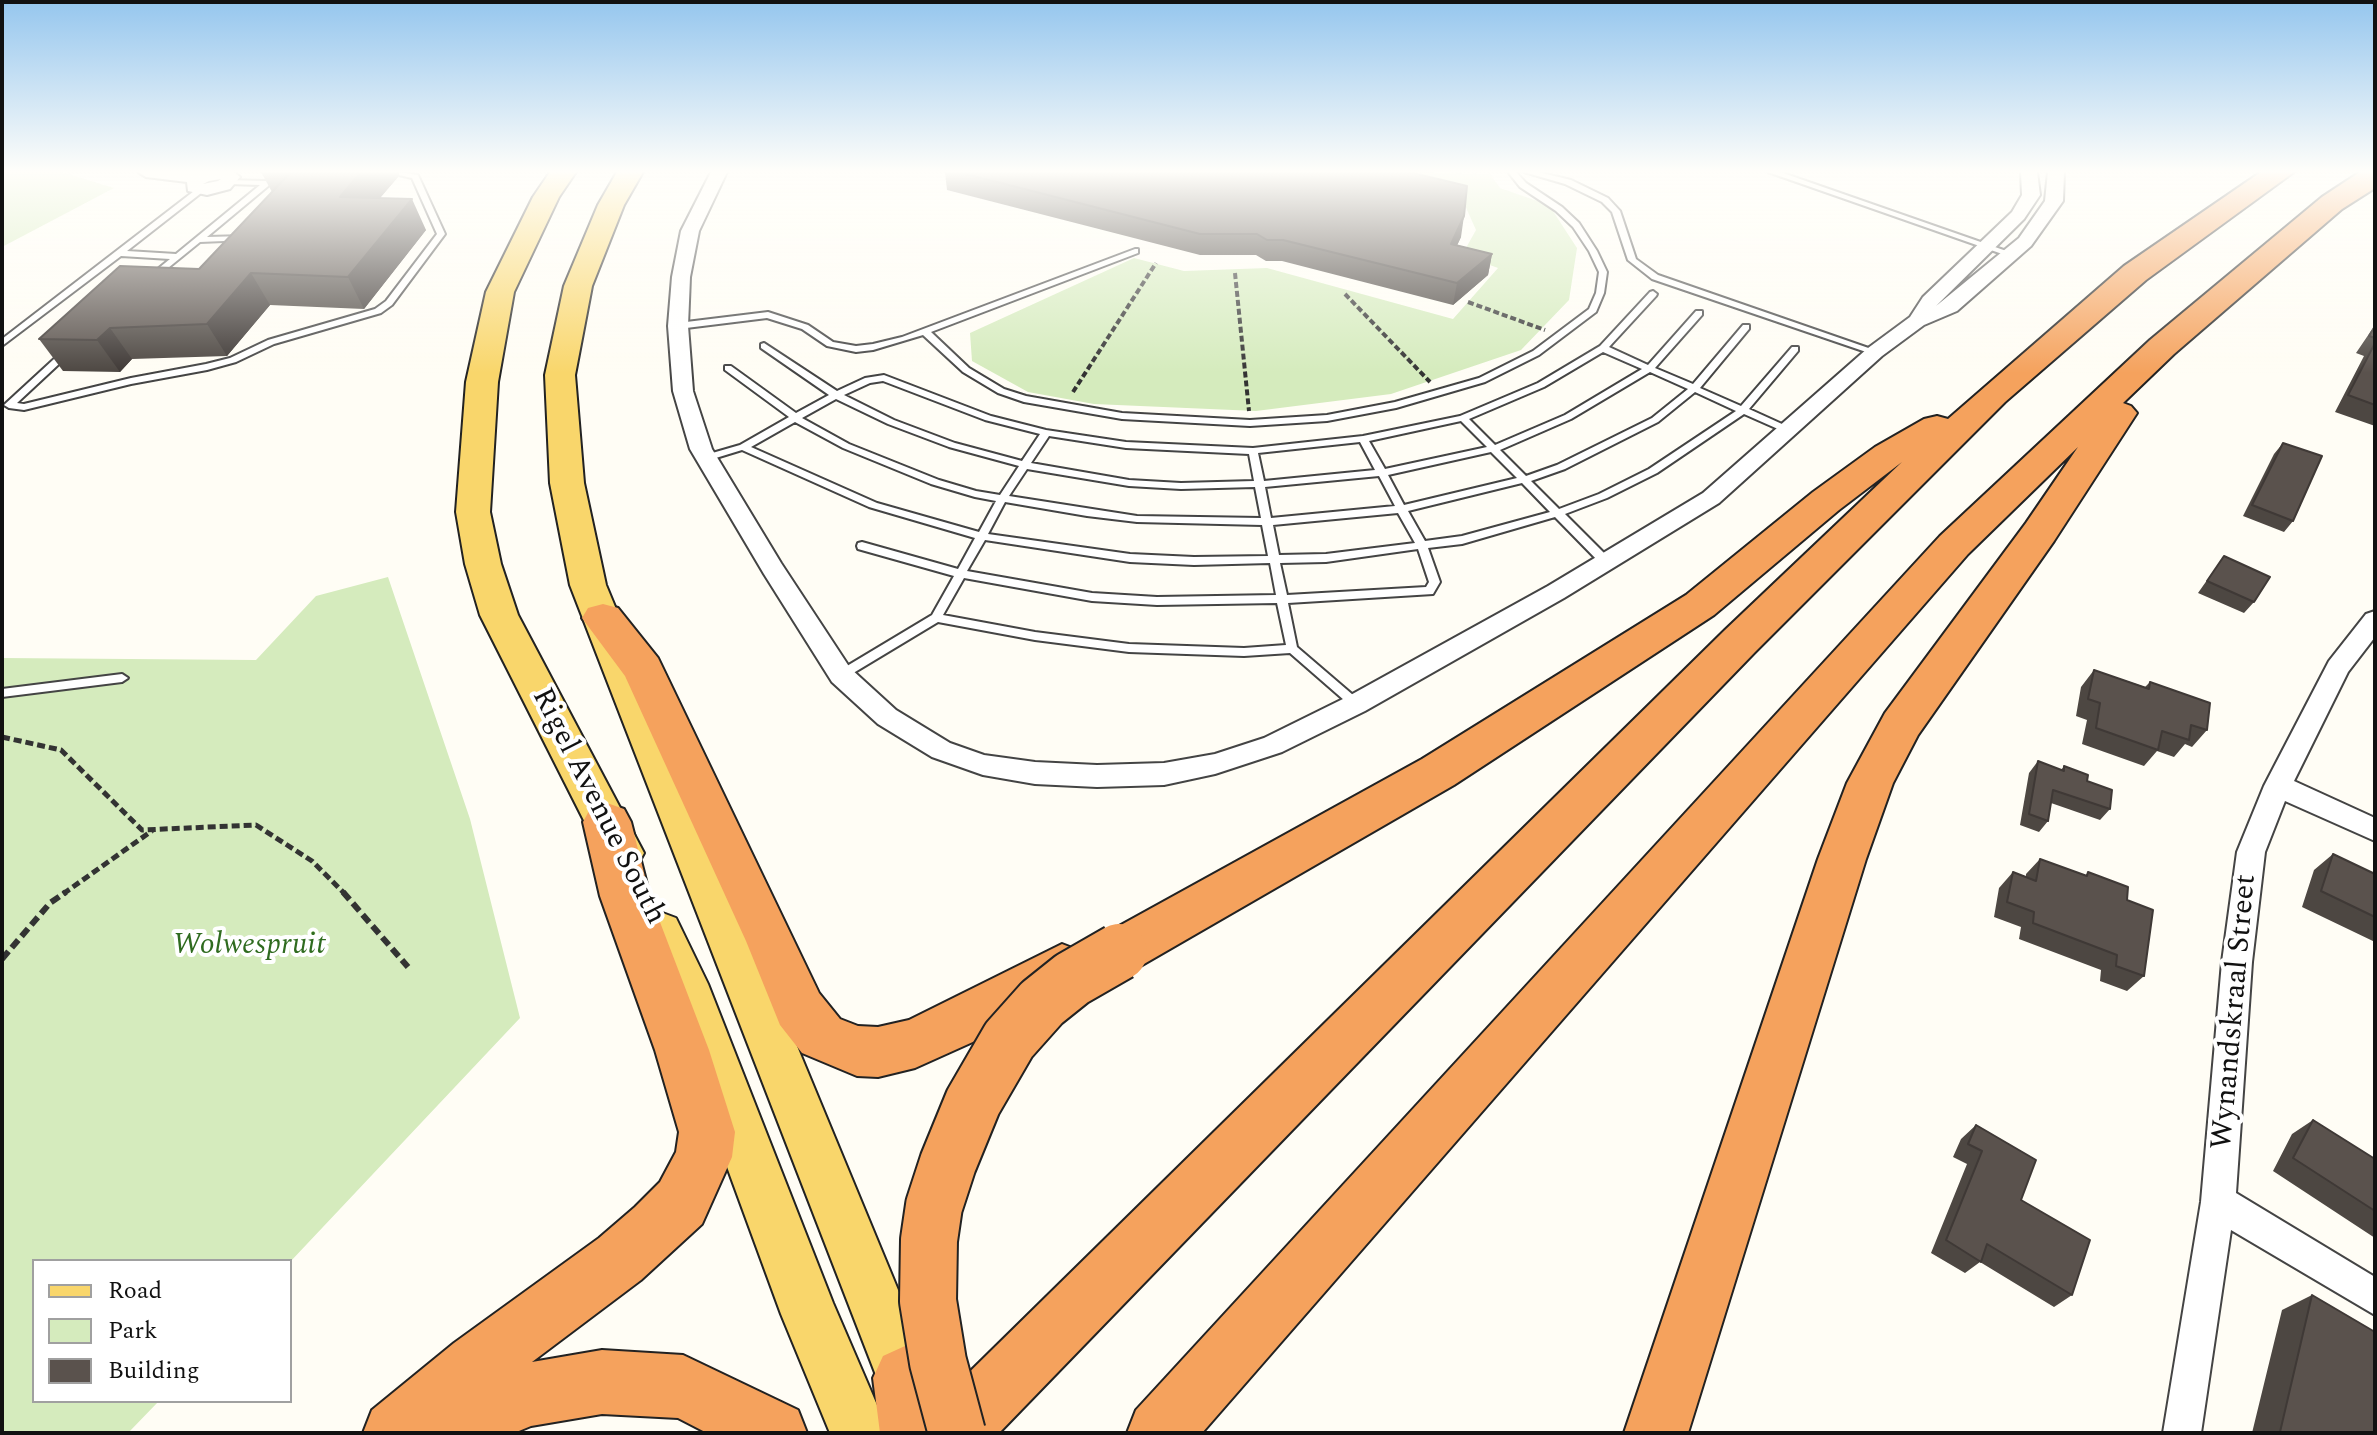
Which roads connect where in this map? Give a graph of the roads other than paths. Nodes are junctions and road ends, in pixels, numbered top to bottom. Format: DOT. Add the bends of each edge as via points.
graph roads {
  1 [pos="136,239"];
  2 [pos="213,239"];
  3 [pos="236,239"];
  4 [pos="437,239"];
  5 [pos="526,239"];
  6 [pos="597,239"];
  7 [pos="688,239"];
  8 [pos="1584,239"];
  9 [pos="1625,239"];
  10 [pos="1967,239"];
  11 [pos="1995,239"];
  12 [pos="2027,239"];
  13 [pos="2184,239"];
  14 [pos="2290,239"];
  15 [pos="196,240"];
  16 [pos="256,242"];
  17 [pos="1988,246"];
  18 [pos="1135,251"];
  19 [pos="120,253"];
  20 [pos="2011,254"];
  21 [pos="176,257"];
  22 [pos="103,267"];
  23 [pos="114,268"];
  24 [pos="148,276"];
  25 [pos="1653,294"];
  26 [pos="1699,313"];
  27 [pos="1917,321"];
  28 [pos="678,326"];
  29 [pos="1746,327"];
  30 [pos="924,331"];
  31 [pos="81,340"];
  32 [pos="2,343"];
  33 [pos="764,346"];
  34 [pos="2162,347"];
  35 [pos="1603,348"];
  36 [pos="1795,349"];
  37 [pos="1875,352"];
  38 [pos="728,368"];
  39 [pos="1650,368"];
  40 [pos="1695,388"];
  41 [pos="836,395"];
  42 [pos="1993,395"];
  43 [pos="1743,410"];
  44 [pos="1463,418"];
  45 [pos="797,420"];
  46 [pos="1790,431"];
  47 [pos="1046,433"];
  48 [pos="1363,439"];
  49 [pos="743,447"];
  50 [pos="1493,449"];
  51 [pos="1253,451"];
  52 [pos="706,458"];
  53 [pos="1025,465"];
  54 [pos="1381,473"];
  55 [pos="1523,480"];
  56 [pos="1261,484"];
  57 [pos="1002,499"];
  58 [pos="1401,509"];
  59 [pos="1558,513"];
  60 [pos="1268,522"];
  61 [pos="981,536"];
  62 [pos="862,546"];
  63 [pos="1422,546"];
  64 [pos="1273,561"];
  65 [pos="1606,562"];
  66 [pos="958,573"];
  67 [pos="1283,599"];
  68 [pos="603,618"];
  69 [pos="936,618"];
  70 [pos="2375,620"];
  71 [pos="1292,649"];
  72 [pos="841,675"];
  73 [pos="122,678"];
  74 [pos="2,693"];
  75 [pos="1356,704"];
  76 [pos="2278,786"];
  77 [pos="607,822"];
  78 [pos="2375,830"];
  79 [pos="1306,849"];
  80 [pos="1764,1100"];
  81 [pos="2218,1202"];
  82 [pos="2375,1297"];
  83 [pos="908,1405"];
  84 [pos="395,1433"];
  85 [pos="439,1433"];
  86 [pos="775,1433"];
  87 [pos="860,1433"];
  88 [pos="931,1433"];
  89 [pos="955,1433"];
  90 [pos="1159,1433"];
  91 [pos="1656,1433"];
  92 [pos="1681,1433"];
  93 [pos="2182,1433"];
  1 -- 19 [label="lane"];
  2 -- 15 [label="lane"];
  3 -- 16 [label="lane"];
  4 -- 31 [label="lane" via="389,303 375,313 281,339 207,367 24,407 9,405"];
  5 -- 77 [label="main road, Rigel Avenue South" via="500,292 482,382 473,512 499,615"];
  6 -- 68 [label="main road" via="578,286 560,375 567,483 588,585"];
  7 -- 28 [label="street"];
  8 -- 30 [label="lane" via="1603,272 1593,310 1536,353 1482,380 1327,418 1250,423 1160,420 1024,399 966,370"];
  9 -- 37 [label="lane" via="1632,260 1655,277"];
  10 -- 17 [label="lane"];
  11 -- 17 [label="street"];
  12 -- 20 [label="street"];
  13 -- 42 [label="highway" via="2135,273"];
  14 -- 34 [label="highway"];
  15 -- 21 [label="lane"];
  17 -- 20 [label="lane"];
  17 -- 27 [label="street" via="1930,301"];
  18 -- 30 [label="lane"];
  19 -- 21 [label="lane"];
  19 -- 22 [label="lane"];
  20 -- 27 [label="street" via="1950,307"];
  21 -- 24 [label="lane"];
  22 -- 23 [label="lane"];
  22 -- 32 [label="lane"];
  25 -- 35 [label="lane"];
  26 -- 39 [label="lane"];
  27 -- 37 [label="street"];
  28 -- 30 [label="lane" via="768,315 805,327 830,344 856,349"];
  28 -- 52 [label="street" via="683,391"];
  29 -- 40 [label="lane"];
  33 -- 41 [label="lane"];
  34 -- 80 [label="highway" via="2040,532 1894,737 1870,783 1842,859"];
  34 -- 90 [label="highway" via="1954,545"];
  35 -- 39 [label="lane"];
  35 -- 44 [label="lane" via="1541,385"];
  36 -- 43 [label="lane"];
  37 -- 46 [label="street"];
  38 -- 45 [label="lane"];
  39 -- 40 [label="lane"];
  39 -- 50 [label="lane" via="1568,417"];
  40 -- 43 [label="lane"];
  40 -- 55 [label="lane" via="1655,420"];
  41 -- 45 [label="lane"];
  41 -- 47 [label="lane" via="884,378 988,418"];
  41 -- 53 [label="lane" via="952,445"];
  42 -- 79 [label="highway" via="1888,455 1700,605 1438,772"];
  42 -- 89 [label="highway" via="1740,641"];
  43 -- 46 [label="lane"];
  43 -- 59 [label="lane" via="1653,471"];
  44 -- 48 [label="lane"];
  44 -- 50 [label="lane"];
  45 -- 49 [label="lane"];
  45 -- 57 [label="lane" via="894,467"];
  46 -- 65 [label="street" via="1711,498"];
  47 -- 51 [label="lane" via="1126,445"];
  47 -- 53 [label="lane"];
  48 -- 51 [label="lane"];
  48 -- 54 [label="lane"];
  49 -- 52 [label="lane"];
  49 -- 61 [label="lane" via="873,505"];
  50 -- 54 [label="lane"];
  50 -- 55 [label="lane"];
  51 -- 56 [label="lane"];
  52 -- 72 [label="street"];
  53 -- 56 [label="lane" via="1129,483"];
  53 -- 57 [label="lane"];
  54 -- 56 [label="lane"];
  54 -- 58 [label="lane"];
  55 -- 58 [label="lane"];
  55 -- 59 [label="lane"];
  56 -- 60 [label="lane"];
  57 -- 60 [label="lane" via="1137,519"];
  57 -- 61 [label="lane"];
  58 -- 60 [label="lane"];
  58 -- 63 [label="lane"];
  59 -- 63 [label="lane"];
  59 -- 65 [label="lane"];
  60 -- 64 [label="lane"];
  61 -- 64 [label="lane" via="1130,558"];
  61 -- 66 [label="lane"];
  62 -- 66 [label="lane"];
  63 -- 64 [label="lane"];
  63 -- 67 [label="lane" via="1435,582 1429,591"];
  64 -- 67 [label="lane"];
  65 -- 75 [label="street"];
  66 -- 67 [label="lane" via="1092,597"];
  66 -- 69 [label="lane"];
  67 -- 71 [label="lane"];
  68 -- 79 [label="highway" via="643,669 799,1008 821,1036 836,1044 878,1052 915,1043 990,1008 1087,952"];
  68 -- 83 [label="main road" via="866,1275"];
  69 -- 71 [label="lane" via="1129,648"];
  69 -- 72 [label="lane"];
  70 -- 76 [label="street, Wynandskraal Street" via="2338,667"];
  71 -- 75 [label="lane"];
  72 -- 75 [label="street" via="887,717 941,750 983,765 1081,776 1164,774 1215,764 1273,745"];
  73 -- 74 [label="lane"];
  76 -- 78 [label="street"];
  76 -- 81 [label="street, Wynandskraal Street" via="2251,852"];
  77 -- 84 [label="highway" via="625,896 707,1132 704,1157 681,1203 644,1239"];
  77 -- 87 [label="main road, Rigel Avenue South" via="684,984 809,1314"];
  79 -- 89 [label="highway, bridge" via="1072,979 1009,1040 973,1102 934,1206 928,1301"];
  80 -- 91 [label="highway"];
  80 -- 92 [label="highway"];
  81 -- 82 [label="street"];
  81 -- 93 [label="street, Wynandskraal Street"];
  83 -- 88 [label="main road"];
  85 -- 86 [label="highway" via="529,1394 602,1382 683,1387"];
}
